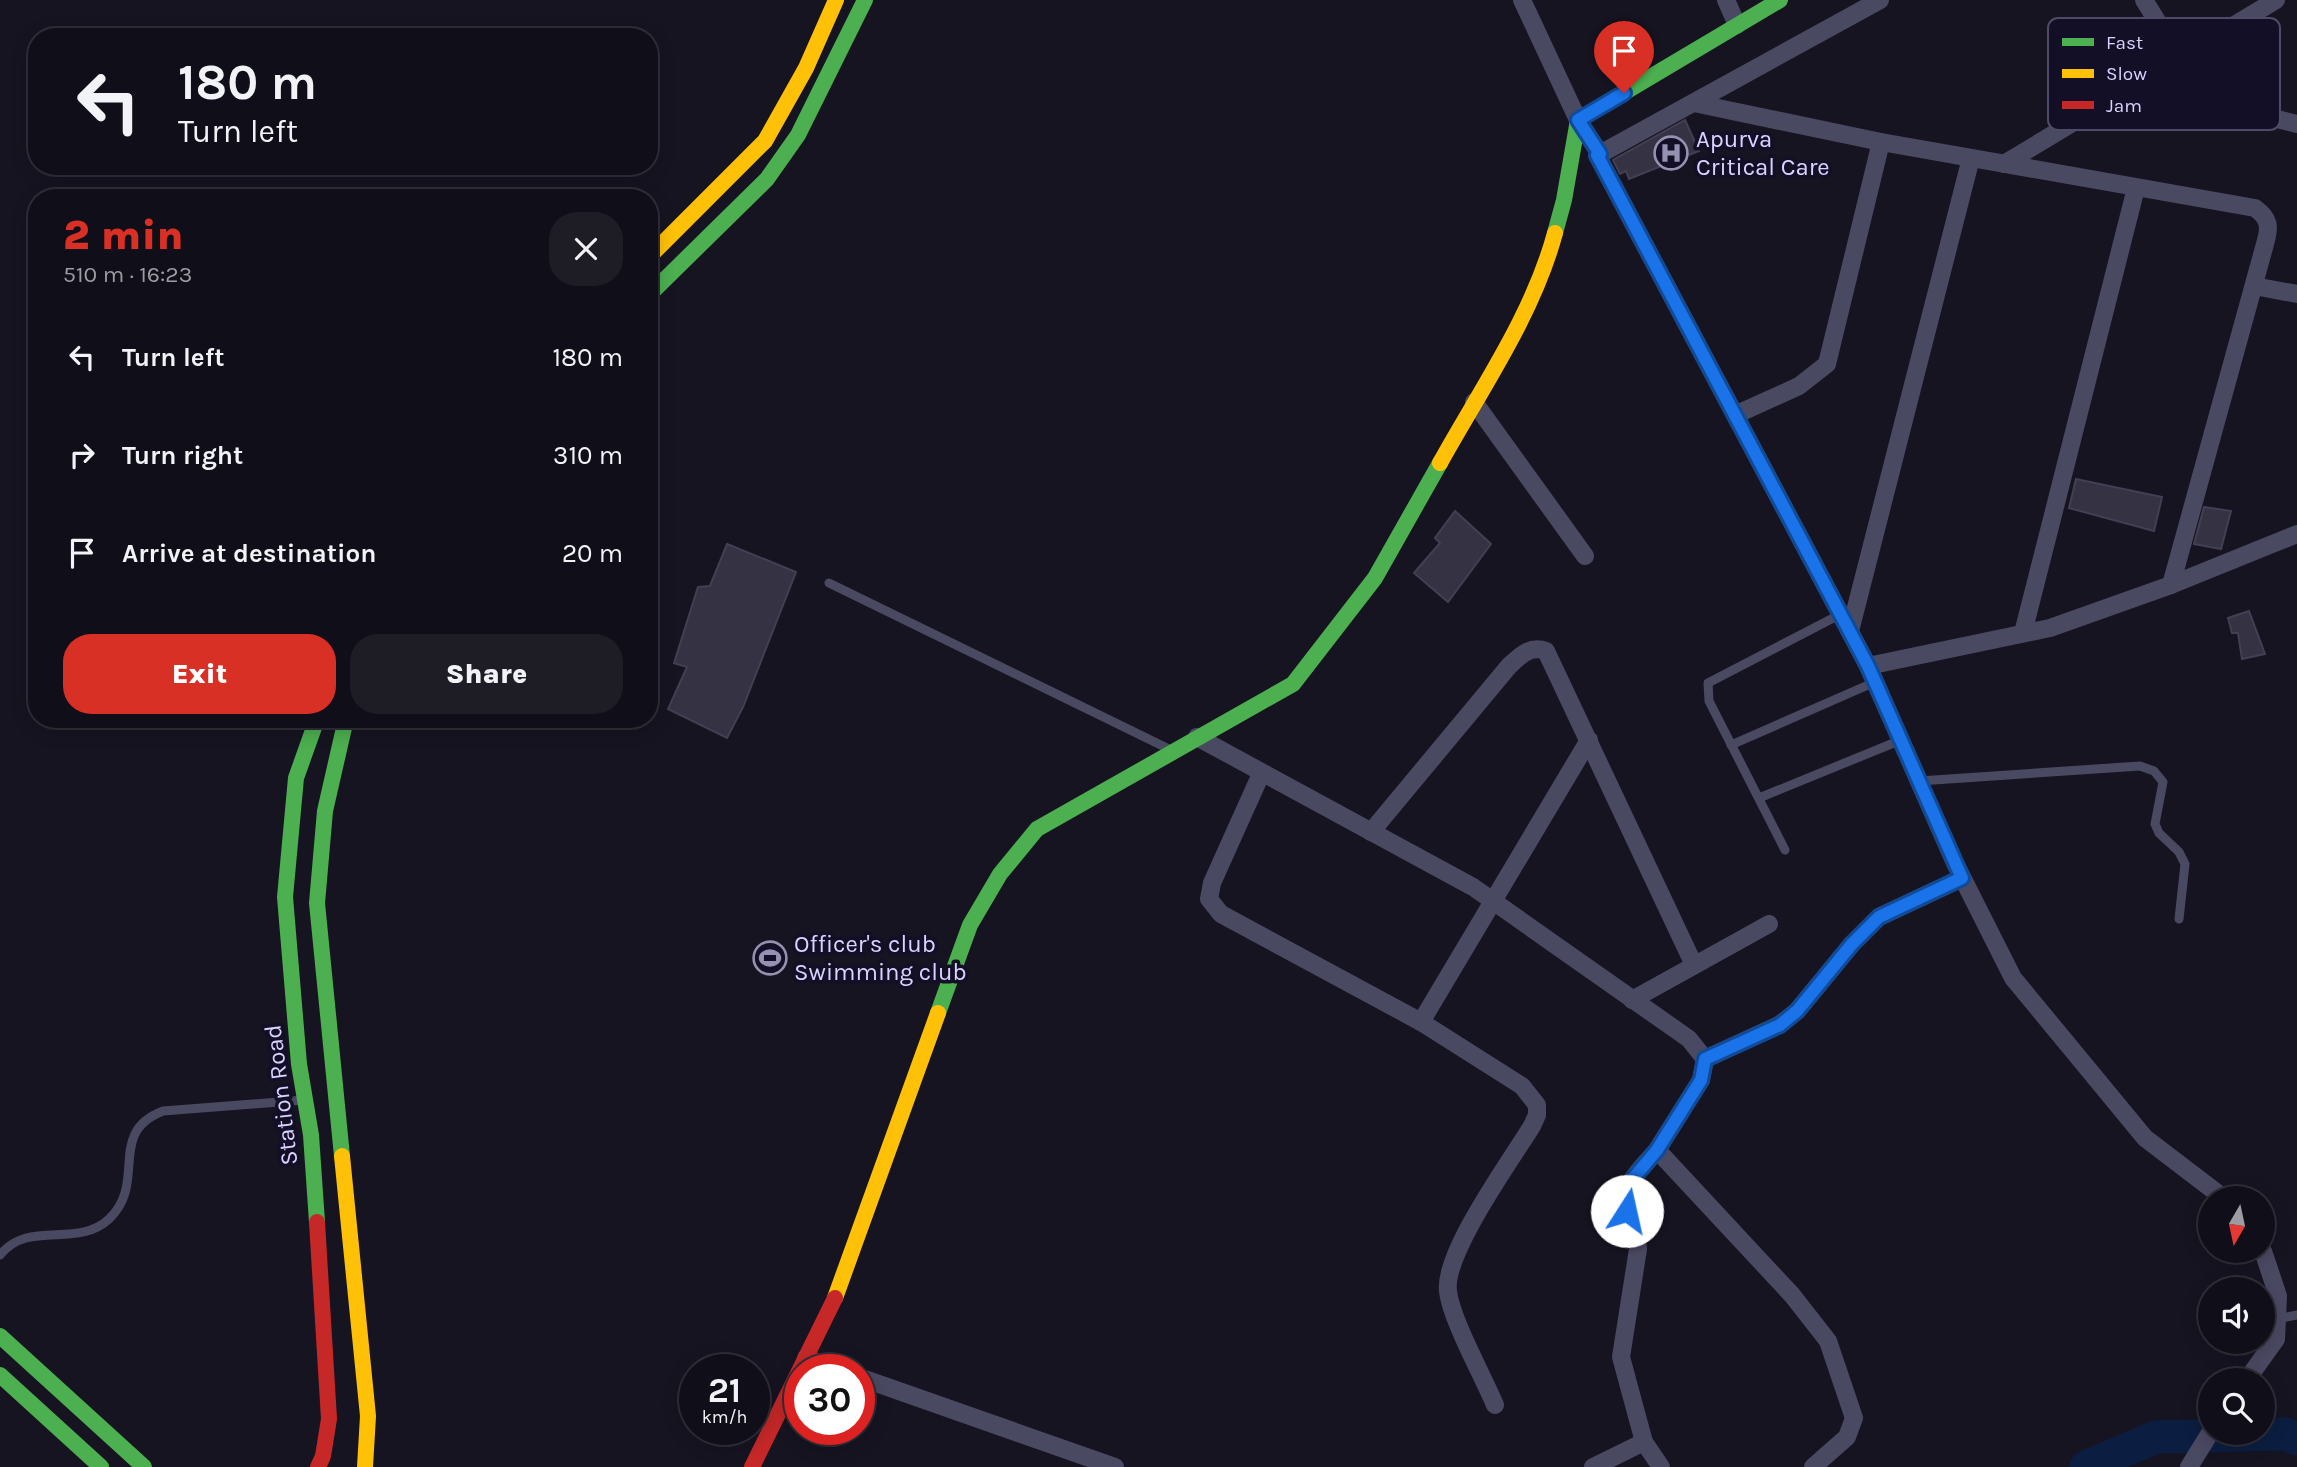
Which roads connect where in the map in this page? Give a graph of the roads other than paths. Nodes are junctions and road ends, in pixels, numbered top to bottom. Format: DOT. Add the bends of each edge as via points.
graph roads {
  1 [pos="836,0"];
  2 [pos="865,0"];
  3 [pos="1521,0"];
  4 [pos="1726,0"];
  5 [pos="1780,0"];
  6 [pos="1881,0"];
  7 [pos="2144,0"];
  8 [pos="2276,0"];
  9 [pos="2155,18"];
  10 [pos="2246,18"];
  11 [pos="1737,25"];
  12 [pos="1694,103"];
  13 [pos="1578,120"];
  14 [pos="2280,120"];
  15 [pos="776,123"];
  16 [pos="2297,124"];
  17 [pos="2061,130"];
  18 [pos="798,135"];
  19 [pos="1881,142"];
  20 [pos="1600,154"];
  21 [pos="1971,158"];
  22 [pos="2004,164"];
  23 [pos="2136,188"];
  24 [pos="658,248"];
  25 [pos="658,286"];
  26 [pos="2254,286"];
  27 [pos="2297,294"];
  28 [pos="1474,402"];
  29 [pos="1735,415"];
  30 [pos="2297,534"];
  31 [pos="1585,556"];
  32 [pos="829,583"];
  33 [pos="2171,585"];
  34 [pos="1841,614"];
  35 [pos="1850,631"];
  36 [pos="2023,633"];
  37 [pos="1872,674"];
  38 [pos="314,728"];
  39 [pos="344,728"];
  40 [pos="1197,737"];
  41 [pos="1589,740"];
  42 [pos="1901,740"];
  43 [pos="1731,745"];
  44 [pos="1173,751"];
  45 [pos="1261,774"];
  46 [pos="1919,781"];
  47 [pos="1759,798"];
  48 [pos="1371,832"];
  49 [pos="1785,850"];
  50 [pos="1962,878"];
  51 [pos="1493,900"];
  52 [pos="2179,919"];
  53 [pos="1769,924"];
  54 [pos="1694,965"];
  55 [pos="1632,1000"];
  56 [pos="1421,1023"];
  57 [pos="1705,1059"];
  58 [pos="305,1100"];
  59 [pos="1657,1150"];
  60 [pos="2208,1186"];
  61 [pos="0,1255"];
  62 [pos="2267,1264"];
  63 [pos="2297,1315"];
  64 [pos="2277,1319"];
  65 [pos="0,1336"];
  66 [pos="808,1354"];
  67 [pos="2255,1368"];
  68 [pos="0,1375"];
  69 [pos="875,1383"];
  70 [pos="784,1402"];
  71 [pos="1495,1405"];
  72 [pos="1644,1442"];
  73 [pos="2202,1445"];
  74 [pos="2190,1465"];
  75 [pos="101,1467"];
  76 [pos="144,1467"];
  77 [pos="318,1467"];
  78 [pos="365,1467"];
  79 [pos="752,1467"];
  80 [pos="1115,1467"];
  81 [pos="1593,1467"];
  82 [pos="1661,1467"];
  83 [pos="1813,1467"];
  1 -- 15 [label="main road"];
  2 -- 18 [label="main road"];
  3 -- 13 [label="street"];
  4 -- 11 [label="street"];
  5 -- 11 [label="main road"];
  6 -- 12 [label="street"];
  7 -- 9 [label="street"];
  8 -- 10 [label="street"];
  11 -- 13 [label="main road"];
  12 -- 19 [label="street"];
  12 -- 20 [label="street"];
  13 -- 20 [label="street"];
  13 -- 28 [label="main road" via="1546,266"];
  14 -- 16 [label="street"];
  15 -- 18 [label="main road"];
  15 -- 24 [label="main road" via="746,163"];
  17 -- 22 [label="street"];
  18 -- 25 [label="main road" via="768,179"];
  19 -- 21 [label="street"];
  19 -- 29 [label="street" via="1827,364 1799,386"];
  20 -- 29 [label="street"];
  21 -- 22 [label="street"];
  21 -- 35 [label="street"];
  22 -- 23 [label="street"];
  23 -- 26 [label="street" via="2255,208 2266,216 2269,227"];
  23 -- 36 [label="street"];
  26 -- 27 [label="street"];
  26 -- 33 [label="street"];
  28 -- 31 [label="street"];
  28 -- 40 [label="main road" via="1375,578 1293,684"];
  29 -- 34 [label="street"];
  30 -- 33 [label="street"];
  32 -- 44 [label="lane"];
  33 -- 36 [label="street" via="2050,628"];
  34 -- 35 [label="street"];
  34 -- 43 [label="lane" via="1708,683 1709,701"];
  35 -- 37 [label="street"];
  36 -- 37 [label="street"];
  37 -- 42 [label="street"];
  37 -- 43 [label="lane"];
  38 -- 58 [label="main road, Station Road" via="296,778 285,897"];
  39 -- 78 [label="main road" via="325,811 317,903 368,1416"];
  40 -- 44 [label="main road"];
  40 -- 45 [label="street"];
  41 -- 48 [label="street" via="1546,651 1528,650 1509,666"];
  41 -- 51 [label="street"];
  41 -- 54 [label="street"];
  42 -- 46 [label="street"];
  42 -- 47 [label="lane"];
  43 -- 47 [label="lane"];
  44 -- 66 [label="main road" via="1037,829 1000,874 970,925 836,1296"];
  45 -- 48 [label="street"];
  45 -- 56 [label="street" via="1212,883 1209,899 1213,907"];
  46 -- 50 [label="street"];
  46 -- 52 [label="lane" via="2140,766 2154,771 2163,782 2155,824 2185,864"];
  47 -- 49 [label="lane"];
  48 -- 51 [label="street"];
  50 -- 57 [label="street" via="1879,917 1780,1025"];
  50 -- 60 [label="street" via="2013,978 2145,1138"];
  51 -- 55 [label="street"];
  51 -- 56 [label="street"];
  53 -- 54 [label="street"];
  54 -- 55 [label="street"];
  55 -- 57 [label="street" via="1689,1039"];
  56 -- 71 [label="street" via="1522,1086 1537,1105 1532,1126 1480,1209 1448,1279 1451,1304"];
  57 -- 59 [label="street" via="1701,1080"];
  58 -- 61 [label="lane" via="163,1111 147,1117 132,1137 129,1181 110,1218 96,1229 72,1235 34,1234 17,1240"];
  58 -- 77 [label="main road, Station Road" via="329,1419"];
  59 -- 72 [label="street" via="1631,1181 1625,1203 1638,1249 1620,1357"];
  59 -- 83 [label="street" via="1828,1341 1854,1418 1847,1437"];
  62 -- 64 [label="street" via="2278,1296"];
  63 -- 64 [label="lane"];
  64 -- 67 [label="street" via="2276,1339"];
  65 -- 76 [label="main road"];
  68 -- 75 [label="main road"];
  69 -- 80 [label="street"];
  70 -- 79 [label="main road"];
  72 -- 81 [label="street"];
  72 -- 82 [label="street"];
  73 -- 74 [label="street"];
}
